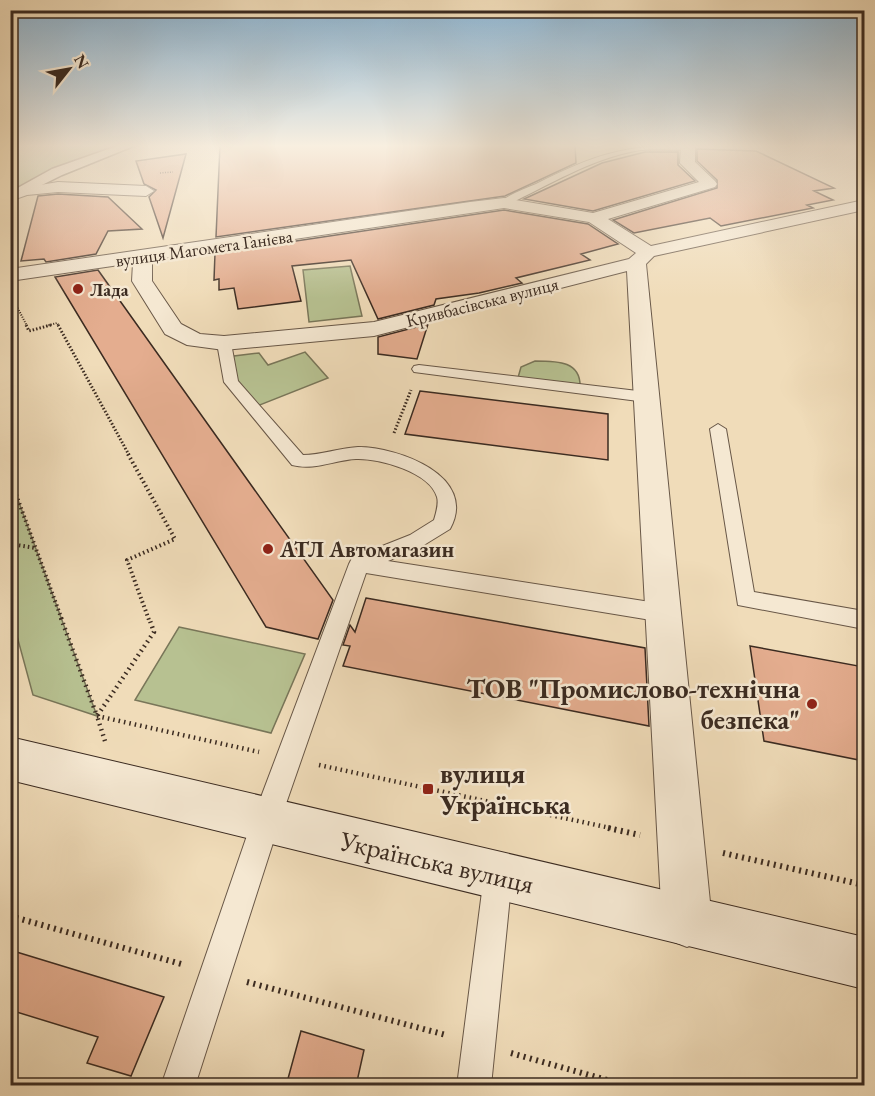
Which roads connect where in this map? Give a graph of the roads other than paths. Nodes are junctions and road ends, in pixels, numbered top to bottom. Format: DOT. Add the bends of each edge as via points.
graph roads {
  1 [pos="518,196"];
  2 [pos="668,196"];
  3 [pos="504,203"];
  4 [pos="864,205"];
  5 [pos="594,218"];
  6 [pos="144,256"];
  7 [pos="642,258"];
  8 [pos="10,275"];
  9 [pos="224,342"];
  10 [pos="419,369"];
  11 [pos="646,397"];
  12 [pos="718,429"];
  13 [pos="359,564"];
  14 [pos="663,613"];
  15 [pos="864,620"];
  16 [pos="10,758"];
  17 [pos="267,821"];
  18 [pos="498,876"];
  19 [pos="687,922"];
  20 [pos="864,963"];
  21 [pos="178,1086"];
  22 [pos="474,1086"];
  1 -- 3 [label="lane, вулиця Магомета Ганієва"];
  2 -- 5 [label="street, вулиця Магомета Ганієва"];
  3 -- 5 [label="street, вулиця Магомета Ганієва"];
  3 -- 6 [label="street, вулиця Магомета Ганієва"];
  4 -- 7 [label="street, Кривбасівська вулиця"];
  5 -- 7 [label="street"];
  6 -- 8 [label="street, вулиця Магомета Ганієва"];
  6 -- 9 [label="street, Кривбасівська вулиця" via="142,281 173,329 195,340"];
  7 -- 9 [label="street, Кривбасівська вулиця" via="374,329"];
  7 -- 11 [label="street"];
  9 -- 13 [label="lane" via="231,382 298,461 358,453 385,456 419,469 437,483 446,497 443,524 417,540"];
  10 -- 11 [label="lane"];
  11 -- 14 [label="street"];
  12 -- 15 [label="lane" via="745,600"];
  13 -- 14 [label="lane"];
  13 -- 17 [label="lane"];
  14 -- 19 [label="street"];
  16 -- 17 [label="street, Українська вулиця"];
  17 -- 18 [label="street, Українська вулиця"];
  17 -- 21 [label="lane"];
  18 -- 19 [label="street, Українська вулиця"];
  18 -- 22 [label="lane"];
  19 -- 20 [label="street, Українська вулиця"];
}
